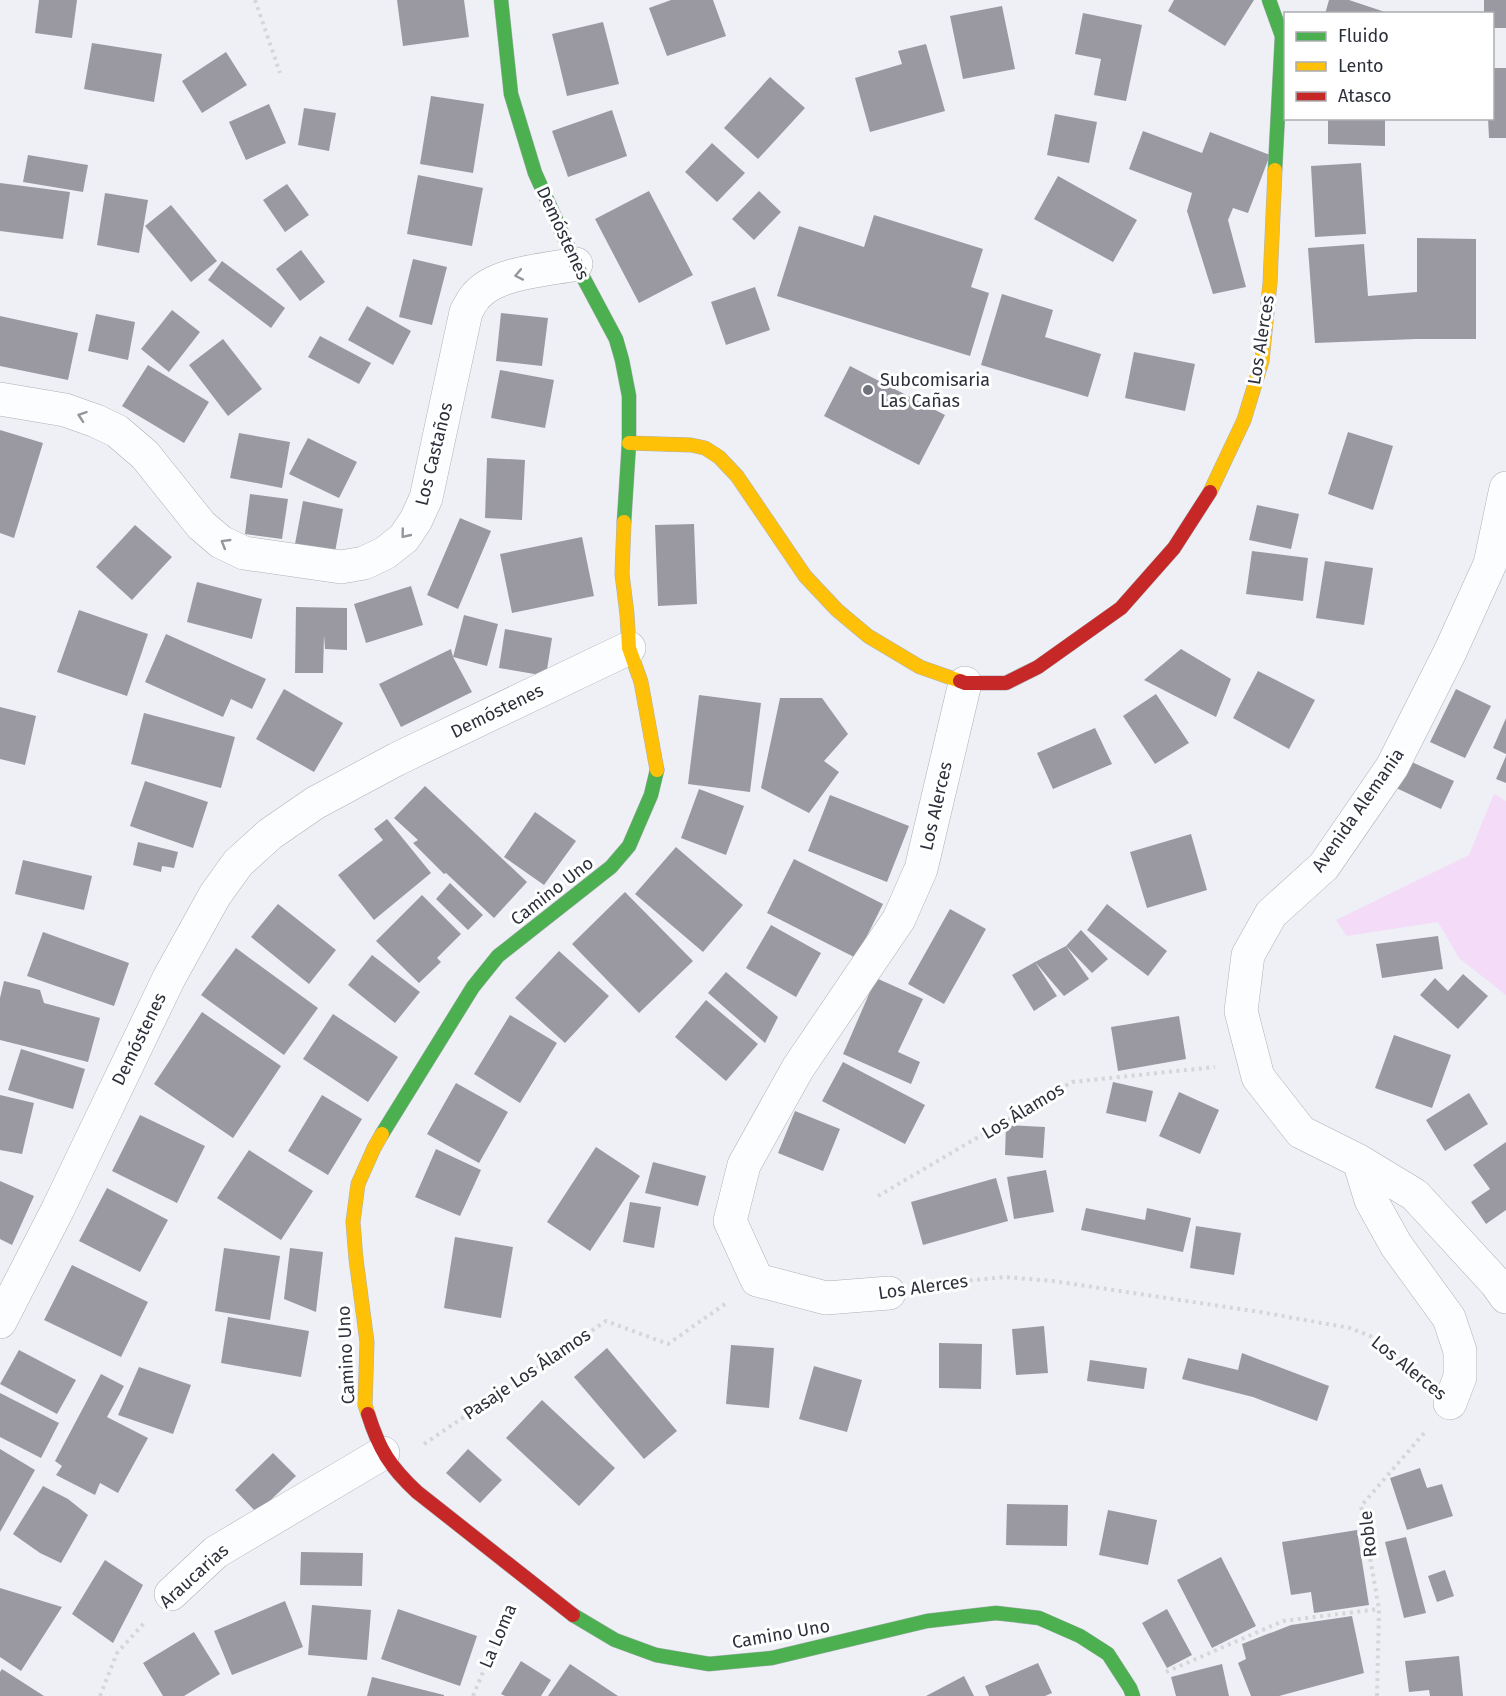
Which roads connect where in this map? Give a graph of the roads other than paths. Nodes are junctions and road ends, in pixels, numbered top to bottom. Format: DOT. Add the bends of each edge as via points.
graph roads {
  1 [pos="501,0"];
  2 [pos="1269,0"];
  3 [pos="576,264"];
  4 [pos="0,399"];
  5 [pos="628,444"];
  6 [pos="1506,488"];
  7 [pos="629,648"];
  8 [pos="965,683"];
  9 [pos="1359,1161"];
  10 [pos="889,1293"];
  11 [pos="1506,1297"];
  12 [pos="0,1322"];
  13 [pos="1450,1403"];
  14 [pos="388,1459"];
  15 [pos="171,1594"];
  16 [pos="1131,1692"];
  1 -- 3 [label="street, Demóstenes" via="511,94 535,173"];
  2 -- 8 [label="street, Los Alerces" via="1282,36 1270,283 1262,361 1245,420 1212,489 1174,548 1121,609 1038,667 1006,682"];
  3 -- 4 [label="street, Los Castaños, one-way" via="506,277 489,284 475,297 466,312 426,498 404,538 364,563 341,567 244,553 221,542 201,525 145,455 117,431 65,410"];
  3 -- 5 [label="street, Demóstenes" via="616,339 629,396"];
  5 -- 7 [label="street, Demóstenes" via="622,574"];
  5 -- 8 [label="street, Los Alerces" via="691,445 719,457 737,476 805,576 837,610 868,636 920,667"];
  6 -- 9 [label="street, Avenida Alemania" via="1491,564 1392,767 1324,866 1271,914 1248,955 1241,1011 1258,1077 1301,1132"];
  7 -- 12 [label="street, Demóstenes" via="397,759 315,803 270,834 238,863 215,895 169,978"];
  7 -- 14 [label="street, Camino Uno" via="641,682 657,769 651,795 629,846 611,867 498,956 473,987 374,1149 358,1185 353,1222 367,1342 365,1405"];
  8 -- 10 [label="street, Los Alerces" via="921,869 898,919 798,1068 744,1165 730,1221 757,1280 826,1298"];
  9 -- 11 [label="street, Avenida Alemania" via="1415,1196"];
  9 -- 13 [label="street, Los Alerces" via="1371,1200 1396,1245 1449,1318 1460,1351 1460,1377"];
  14 -- 15 [label="street, Araucarias" via="216,1552"];
  14 -- 16 [label="street, Camino Uno" via="417,1492 568,1612 615,1640 656,1655 709,1664 772,1658 927,1621 996,1613 1039,1618 1080,1636 1108,1654"];
}
